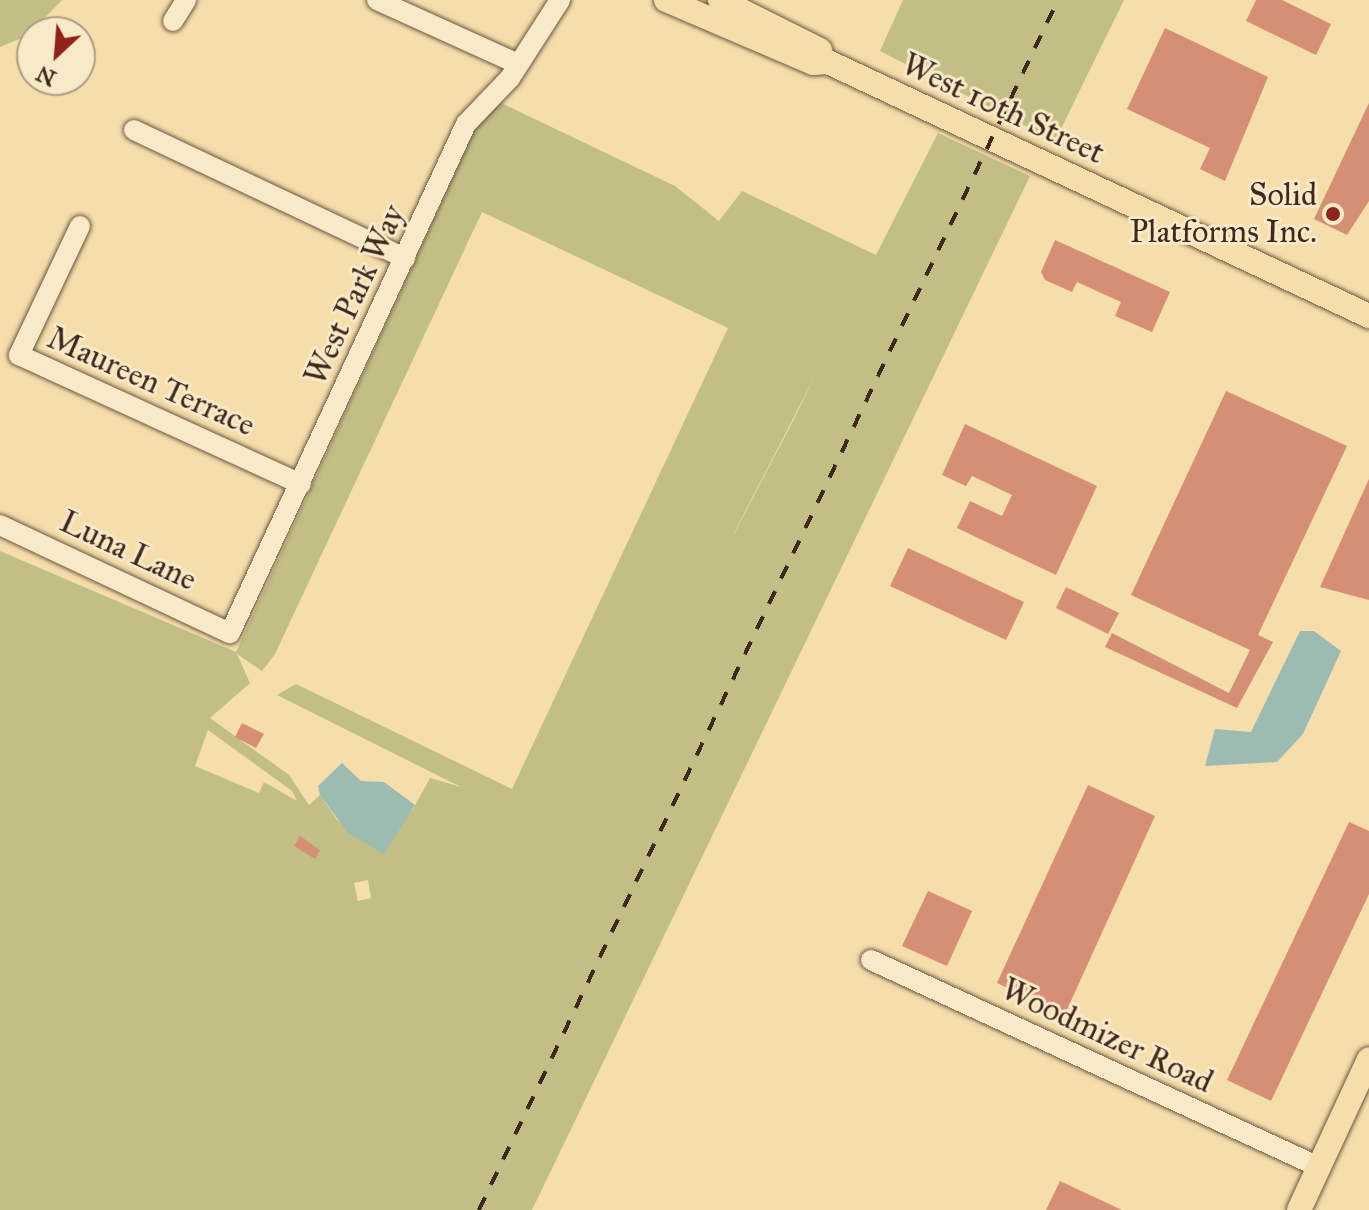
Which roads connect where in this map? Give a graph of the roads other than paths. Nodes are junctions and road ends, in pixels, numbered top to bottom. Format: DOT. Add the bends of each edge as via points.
graph roads {
  1 [pos="186,0"];
  2 [pos="377,0"];
  3 [pos="560,0"];
  4 [pos="666,0"];
  5 [pos="720,0"];
  6 [pos="173,21"];
  7 [pos="828,62"];
  8 [pos="518,64"];
  9 [pos="134,130"];
  10 [pos="80,226"];
  11 [pos="405,258"];
  12 [pos="1369,316"];
  13 [pos="301,484"];
  14 [pos="0,525"];
  15 [pos="230,633"];
  16 [pos="871,960"];
  17 [pos="1369,1059"];
  18 [pos="1318,1167"];
  19 [pos="1299,1210"];
  1 -- 6 [label="street"];
  2 -- 8 [label="street"];
  3 -- 8 [label="street, West Park Way"];
  4 -- 7 [label="main road, West 10th Street"];
  5 -- 7 [label="main road, West 10th Street" via="819,49"];
  7 -- 12 [label="main road, West 10th Street"];
  8 -- 11 [label="street, West Park Way" via="469,120"];
  9 -- 11 [label="street"];
  10 -- 13 [label="street, Maureen Terrace" via="19,355"];
  11 -- 13 [label="street, West Park Way"];
  13 -- 15 [label="street, West Park Way"];
  14 -- 15 [label="street, Luna Lane"];
  16 -- 18 [label="street, Woodmizer Road"];
  17 -- 18 [label="main road"];
  18 -- 19 [label="main road"];
}
